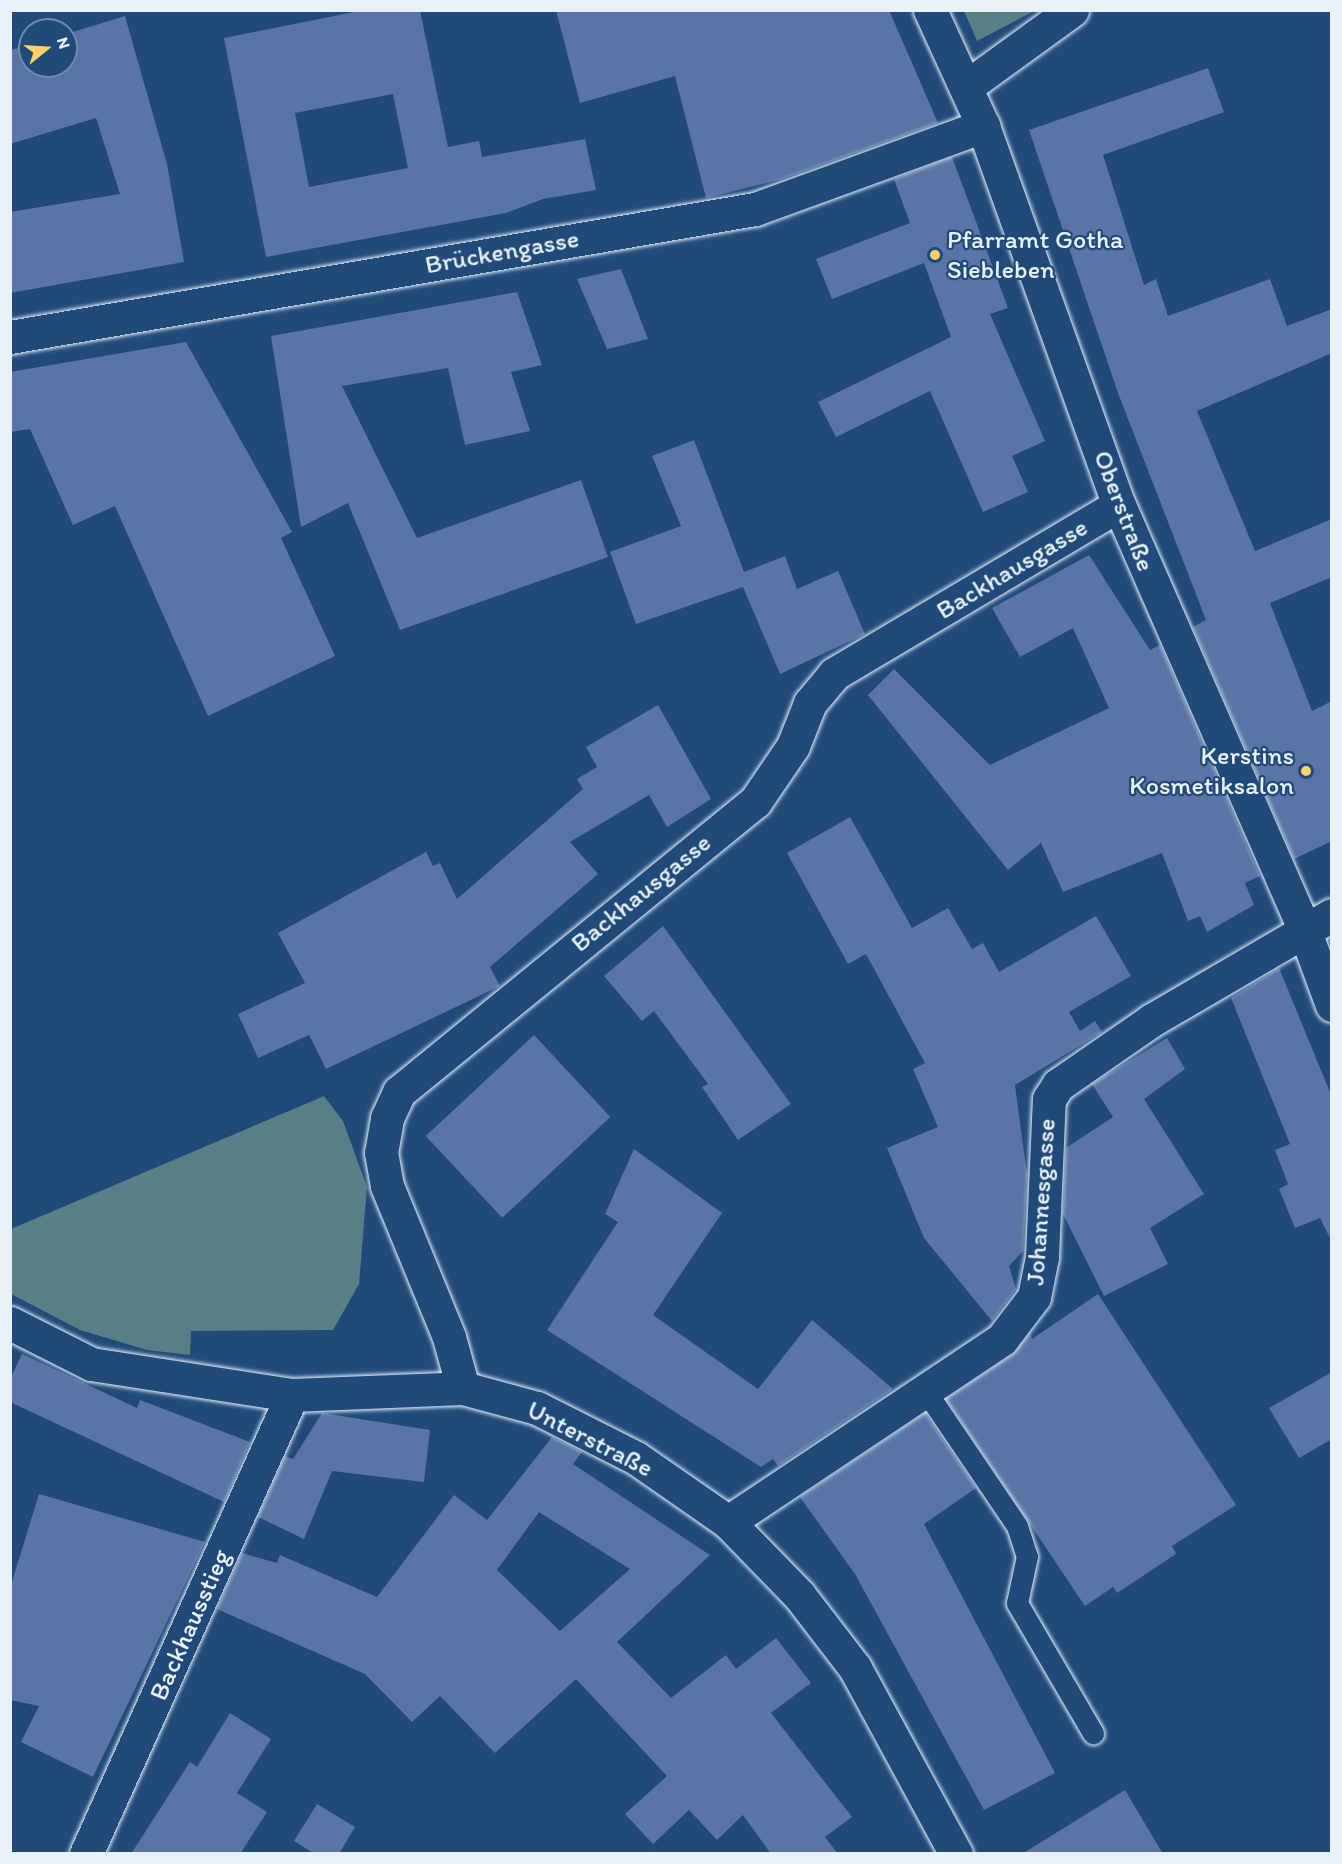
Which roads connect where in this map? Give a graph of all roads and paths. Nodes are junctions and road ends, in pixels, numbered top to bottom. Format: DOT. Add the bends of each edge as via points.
graph roads {
  1 [pos="930,10"];
  2 [pos="1072,10"];
  3 [pos="966,87"];
  4 [pos="982,126"];
  5 [pos="10,337"];
  6 [pos="1119,506"];
  7 [pos="1318,922"];
  8 [pos="1332,1005"];
  9 [pos="10,1323"];
  10 [pos="463,1388"];
  11 [pos="925,1390"];
  12 [pos="292,1395"];
  13 [pos="728,1522"];
  14 [pos="1093,1733"];
  15 [pos="86,1854"];
  16 [pos="956,1854"];
  1 -- 3 [label="street, Oberstraße"];
  2 -- 3 [label="street"];
  3 -- 4 [label="street, Oberstraße"];
  4 -- 5 [label="street, Brückengasse" via="755,209"];
  4 -- 6 [label="street, Oberstraße"];
  6 -- 7 [label="street, Oberstraße"];
  6 -- 10 [label="street, Backhausgasse" via="834,674 810,703 793,746 754,802 399,1092 387,1118 381,1152 387,1186 449,1337"];
  7 -- 8 [label="street, Oberstraße"];
  7 -- 11 [label="street, Johannesgasse" via="1152,1020 1058,1085 1049,1099 1042,1257 1034,1297 1002,1339"];
  9 -- 12 [label="street, Unterstraße" via="91,1364"];
  10 -- 12 [label="street, Unterstraße"];
  10 -- 13 [label="street, Unterstraße" via="537,1408 626,1453"];
  11 -- 13 [label="street, Johannesgasse"];
  11 -- 14 [label="lane" via="1017,1526 1027,1556 1017,1603"];
  12 -- 15 [label="street, Backhausstieg"];
  13 -- 16 [label="street, Unterstraße" via="799,1595 855,1668"];
}
